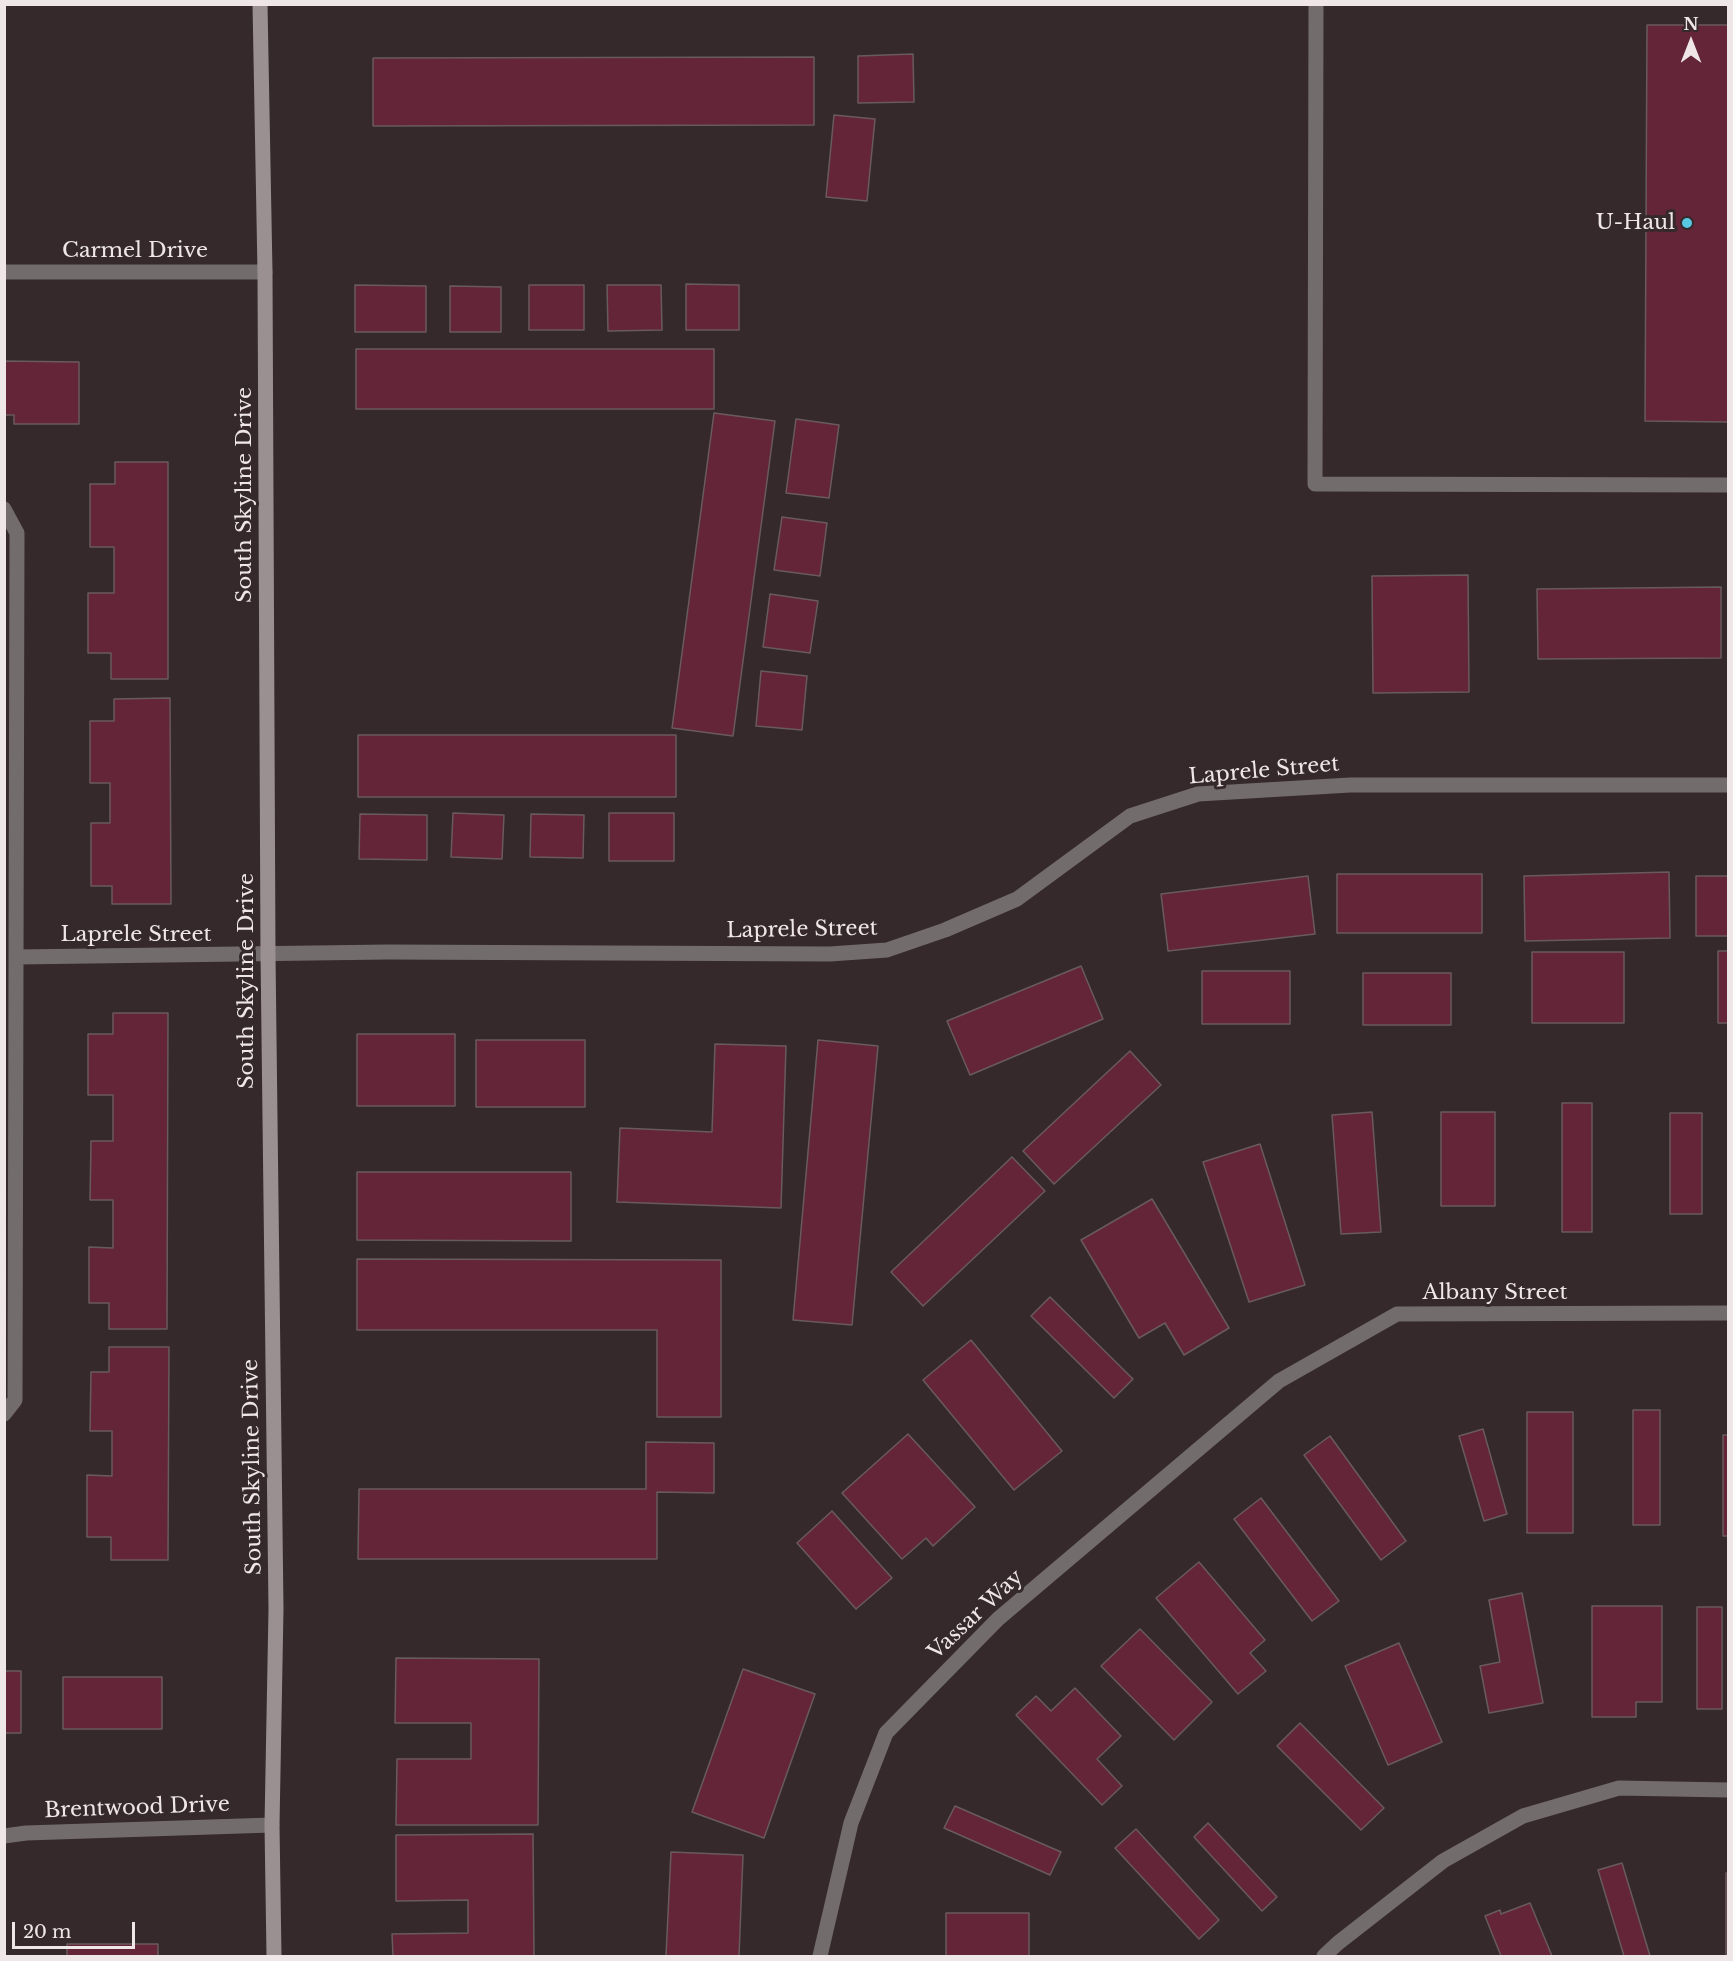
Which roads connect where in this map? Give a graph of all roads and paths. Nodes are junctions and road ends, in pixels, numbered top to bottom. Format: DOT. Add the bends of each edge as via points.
graph roads {
  1 [pos="260,4"];
  2 [pos="1316,4"];
  3 [pos="4,272"];
  4 [pos="265,272"];
  5 [pos="1728,485"];
  6 [pos="4,509"];
  7 [pos="1728,785"];
  8 [pos="268,955"];
  9 [pos="16,957"];
  10 [pos="1728,1313"];
  11 [pos="1279,1381"];
  12 [pos="4,1414"];
  13 [pos="1728,1790"];
  14 [pos="272,1825"];
  15 [pos="4,1836"];
  16 [pos="274,1956"];
  17 [pos="820,1956"];
  18 [pos="1324,1956"];
  1 -- 4 [label="main road, South Skyline Drive"];
  2 -- 5 [label="street" via="1315,484"];
  3 -- 4 [label="street, Carmel Drive"];
  4 -- 8 [label="main road, South Skyline Drive"];
  6 -- 9 [label="street" via="16,533"];
  7 -- 8 [label="street, Laprele Street" via="1350,785 1198,794 1130,816 1017,899 886,950 830,954"];
  8 -- 9 [label="street, Laprele Street"];
  8 -- 14 [label="main road, South Skyline Drive" via="276,1609"];
  9 -- 12 [label="street" via="15,1400"];
  10 -- 11 [label="street, Albany Street" via="1396,1314"];
  11 -- 17 [label="street, Vassar Way" via="998,1618 886,1733 851,1822"];
  13 -- 18 [label="street" via="1619,1788 1523,1816 1443,1861"];
  14 -- 15 [label="street, Brentwood Drive"];
  14 -- 16 [label="main road, South Skyline Drive"];
}
